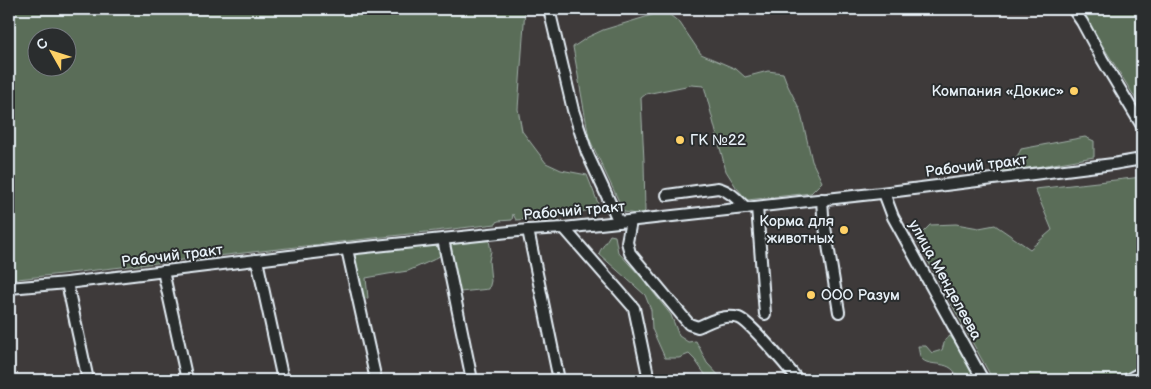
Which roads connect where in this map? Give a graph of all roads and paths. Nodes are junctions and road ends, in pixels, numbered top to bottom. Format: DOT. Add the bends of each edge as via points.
graph roads {
  1 [pos="549,9"];
  2 [pos="1073,9"];
  3 [pos="1142,126"];
  4 [pos="1142,159"];
  5 [pos="884,192"];
  6 [pos="667,195"];
  7 [pos="822,199"];
  8 [pos="751,207"];
  9 [pos="631,221"];
  10 [pos="619,222"];
  11 [pos="564,228"];
  12 [pos="528,230"];
  13 [pos="443,239"];
  14 [pos="347,249"];
  15 [pos="258,260"];
  16 [pos="163,272"];
  17 [pos="67,283"];
  18 [pos="9,288"];
  19 [pos="839,312"];
  20 [pos="765,314"];
  21 [pos="1142,372"];
  22 [pos="88,380"];
  23 [pos="187,380"];
  24 [pos="283,380"];
  25 [pos="376,380"];
  26 [pos="472,380"];
  27 [pos="559,380"];
  28 [pos="649,380"];
  29 [pos="798,380"];
  30 [pos="983,380"];
  31 [pos="1127,380"];
  1 -- 10 [label="street" via="573,110 587,153"];
  2 -- 3 [label="street"];
  4 -- 5 [label="street, Рабочий тракт"];
  5 -- 7 [label="street, Рабочий тракт"];
  5 -- 30 [label="street, улица Менделеева" via="893,217"];
  6 -- 8 [label="street" via="718,188"];
  7 -- 8 [label="street, Рабочий тракт"];
  7 -- 19 [label="street"];
  8 -- 9 [label="street, Рабочий тракт"];
  8 -- 20 [label="street"];
  9 -- 10 [label="street, Рабочий тракт"];
  9 -- 29 [label="street" via="627,242 630,253 689,324 698,327 714,319 741,318"];
  10 -- 11 [label="street, Рабочий тракт"];
  11 -- 12 [label="street, Рабочий тракт"];
  11 -- 28 [label="street" via="634,308"];
  12 -- 13 [label="street, Рабочий тракт"];
  12 -- 27 [label="street"];
  13 -- 14 [label="street, Рабочий тракт"];
  13 -- 26 [label="street"];
  14 -- 15 [label="street, Рабочий тракт"];
  14 -- 25 [label="street"];
  15 -- 16 [label="street, Рабочий тракт"];
  15 -- 24 [label="street"];
  16 -- 17 [label="street, Рабочий тракт"];
  16 -- 23 [label="street"];
  17 -- 18 [label="street, Рабочий тракт"];
  17 -- 22 [label="street"];
  21 -- 31 [label="street"];
}
